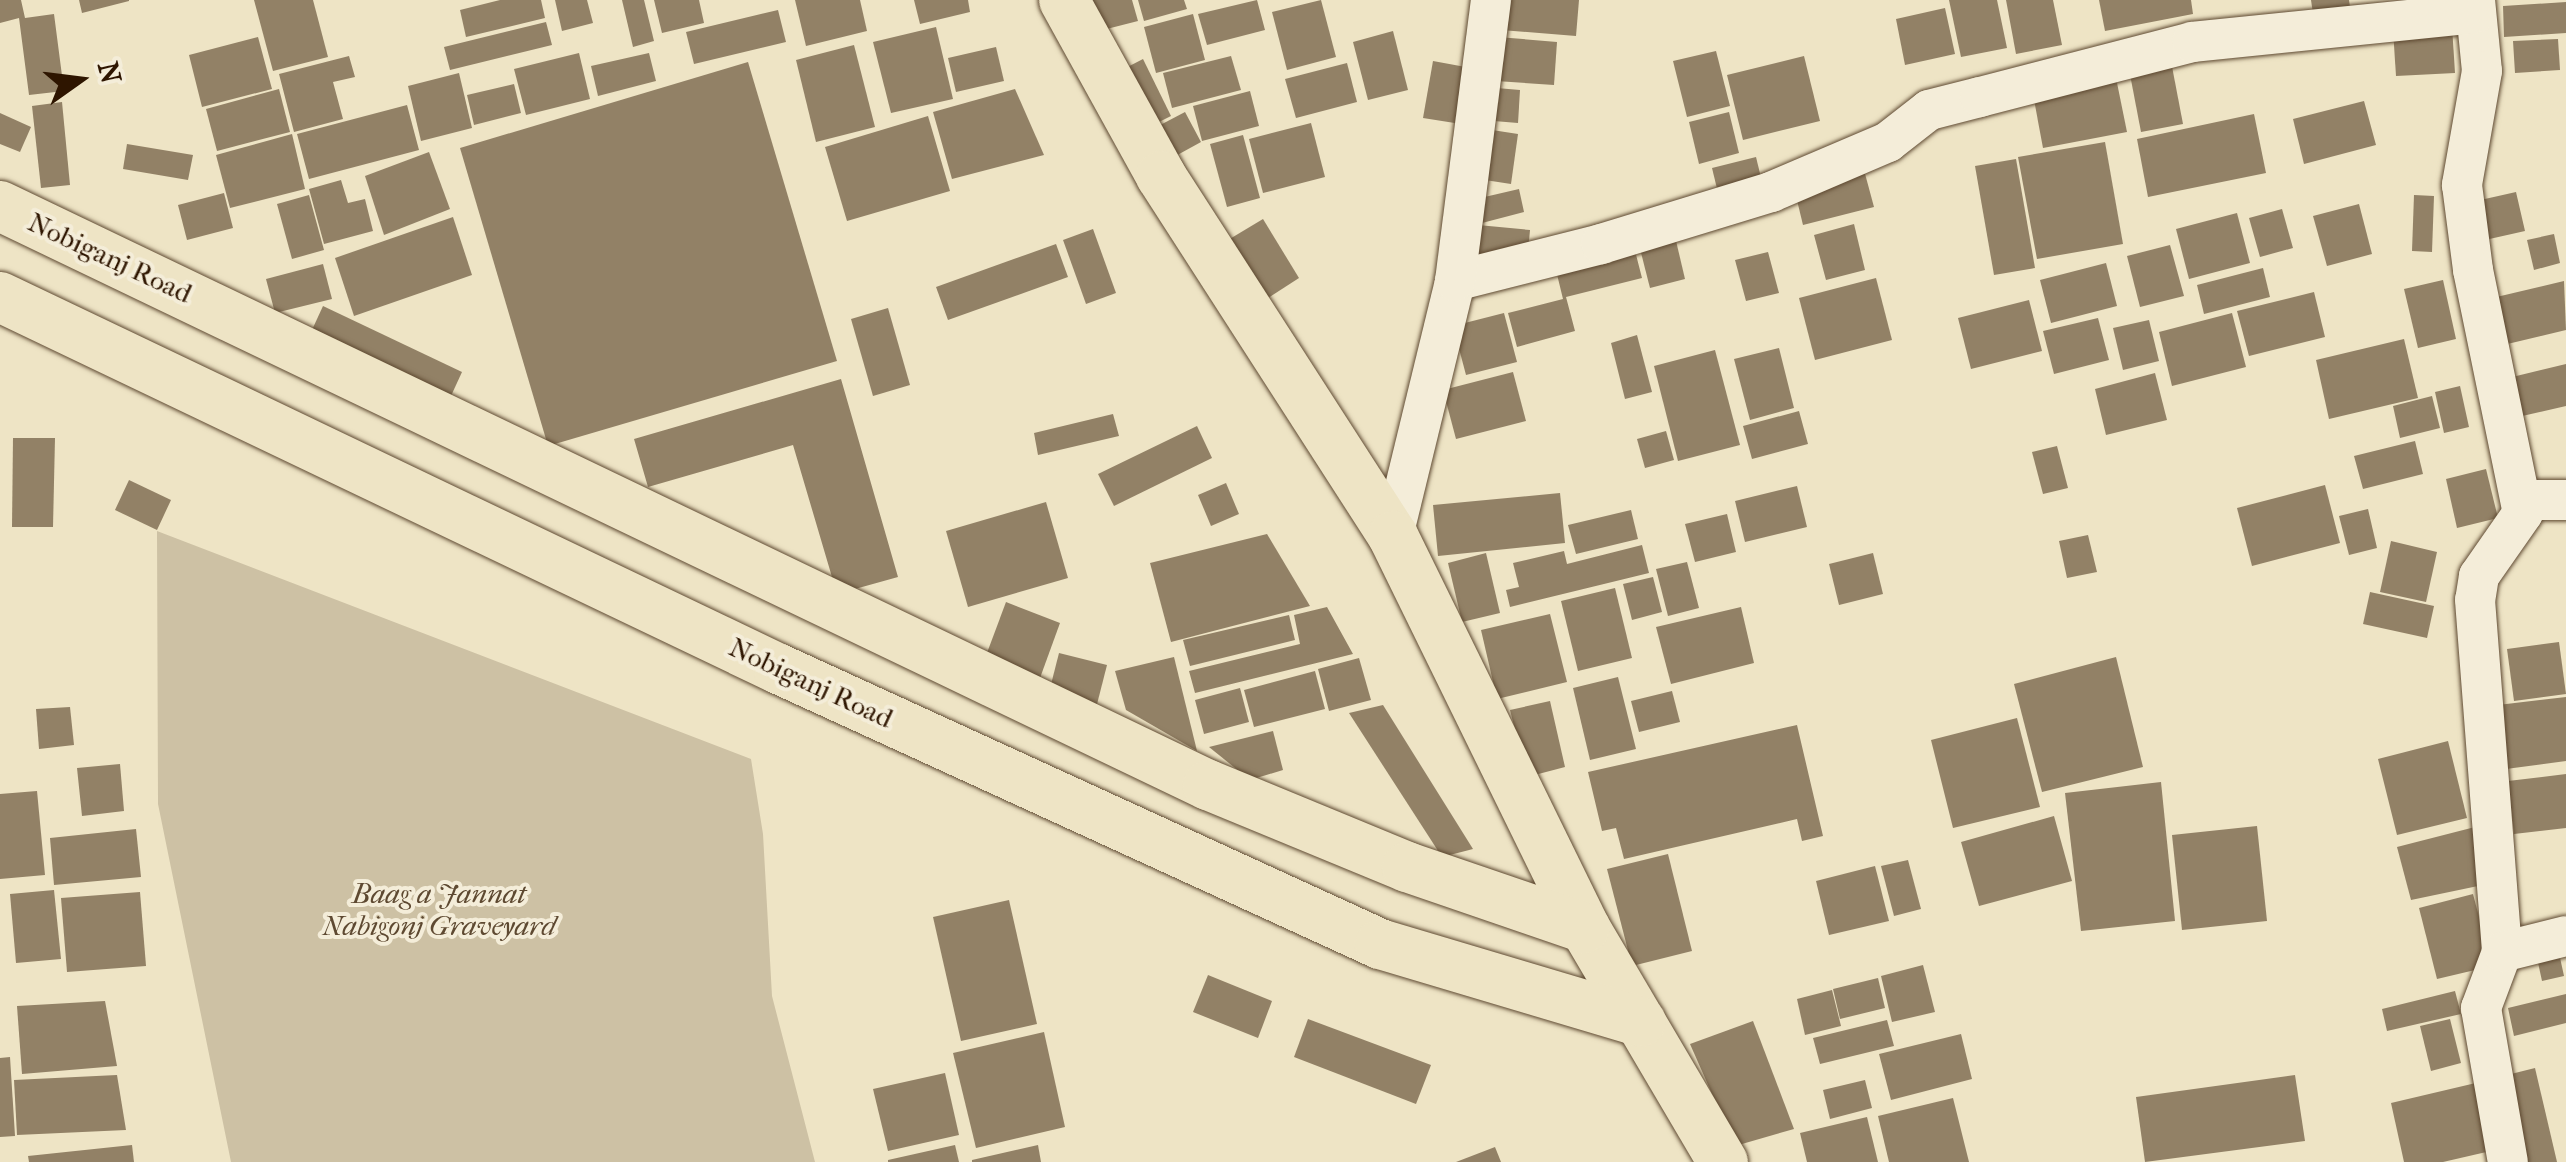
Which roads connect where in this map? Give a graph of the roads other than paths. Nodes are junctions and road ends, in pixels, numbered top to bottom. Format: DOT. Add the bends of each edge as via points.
graph roads {
  1 [pos="1064,0"];
  2 [pos="1491,0"];
  3 [pos="2476,6"];
  4 [pos="0,206"];
  5 [pos="1455,281"];
  6 [pos="0,297"];
  7 [pos="2523,500"];
  8 [pos="2566,500"];
  9 [pos="1393,536"];
  10 [pos="1585,928"];
  11 [pos="2566,936"];
  12 [pos="2502,952"];
  13 [pos="1640,1022"];
  14 [pos="1724,1162"];
  15 [pos="2508,1162"];
  1 -- 9 [label="main road" via="1161,176"];
  2 -- 5 [label="street"];
  3 -- 5 [label="street" via="2192,42 1929,110 1888,142 1771,192"];
  3 -- 7 [label="street" via="2482,71 2462,185 2498,402"];
  4 -- 10 [label="main road, Nobiganj Road" via="1208,785 1407,867"];
  5 -- 9 [label="street"];
  6 -- 13 [label="main road, Nobiganj Road" via="778,669 1380,944"];
  7 -- 8 [label="street"];
  7 -- 12 [label="street" via="2515,531 2479,576 2475,600"];
  9 -- 10 [label="main road"];
  10 -- 13 [label="main road"];
  11 -- 12 [label="street"];
  12 -- 15 [label="street" via="2481,1008"];
  13 -- 14 [label="main road"];
}
